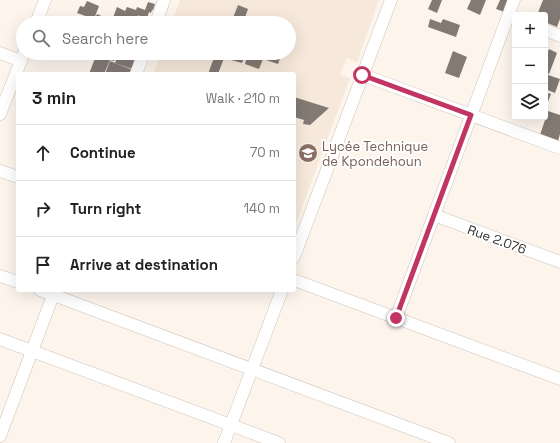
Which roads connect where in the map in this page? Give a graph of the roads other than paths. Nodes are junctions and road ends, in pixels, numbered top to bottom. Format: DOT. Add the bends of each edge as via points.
graph roads {
  1 [pos="44,0"];
  2 [pos="164,0"];
  3 [pos="391,0"];
  4 [pos="514,0"];
  5 [pos="38,16"];
  6 [pos="158,16"];
  7 [pos="511,18"];
  8 [pos="548,31"];
  9 [pos="560,36"];
  10 [pos="0,53"];
  11 [pos="16,56"];
  12 [pos="21,60"];
  13 [pos="141,60"];
  14 [pos="16,72"];
  15 [pos="137,72"];
  16 [pos="16,73"];
  17 [pos="362,75"];
  18 [pos="0,114"];
  19 [pos="471,115"];
  20 [pos="560,148"];
  21 [pos="0,171"];
  22 [pos="16,176"];
  23 [pos="434,215"];
  24 [pos="296,252"];
  25 [pos="560,262"];
  26 [pos="0,276"];
  27 [pos="16,281"];
  28 [pos="296,281"];
  29 [pos="54,292"];
  30 [pos="281,292"];
  31 [pos="396,318"];
  32 [pos="0,339"];
  33 [pos="32,351"];
  34 [pos="252,369"];
  35 [pos="560,379"];
  36 [pos="231,425"];
  37 [pos="0,436"];
  38 [pos="224,443"];
  39 [pos="279,443"];
  40 [pos="449,443"];
  1 -- 5 [label="street"];
  2 -- 6 [label="street"];
  3 -- 17 [label="street"];
  4 -- 7 [label="street"];
  7 -- 19 [label="street"];
  8 -- 9 [label="street"];
  10 -- 11 [label="street"];
  12 -- 14 [label="street"];
  13 -- 15 [label="street"];
  16 -- 18 [label="street"];
  17 -- 19 [label="street"];
  17 -- 24 [label="street"];
  19 -- 20 [label="street"];
  19 -- 23 [label="street"];
  21 -- 22 [label="street"];
  23 -- 25 [label="street, Rue 2.076"];
  23 -- 31 [label="street"];
  26 -- 27 [label="street"];
  28 -- 31 [label="street"];
  29 -- 33 [label="street"];
  29 -- 34 [label="street"];
  30 -- 34 [label="street"];
  31 -- 35 [label="street"];
  32 -- 33 [label="street"];
  33 -- 36 [label="street"];
  33 -- 37 [label="street"];
  34 -- 36 [label="street"];
  34 -- 40 [label="street"];
  36 -- 38 [label="street"];
  36 -- 39 [label="street"];
}
